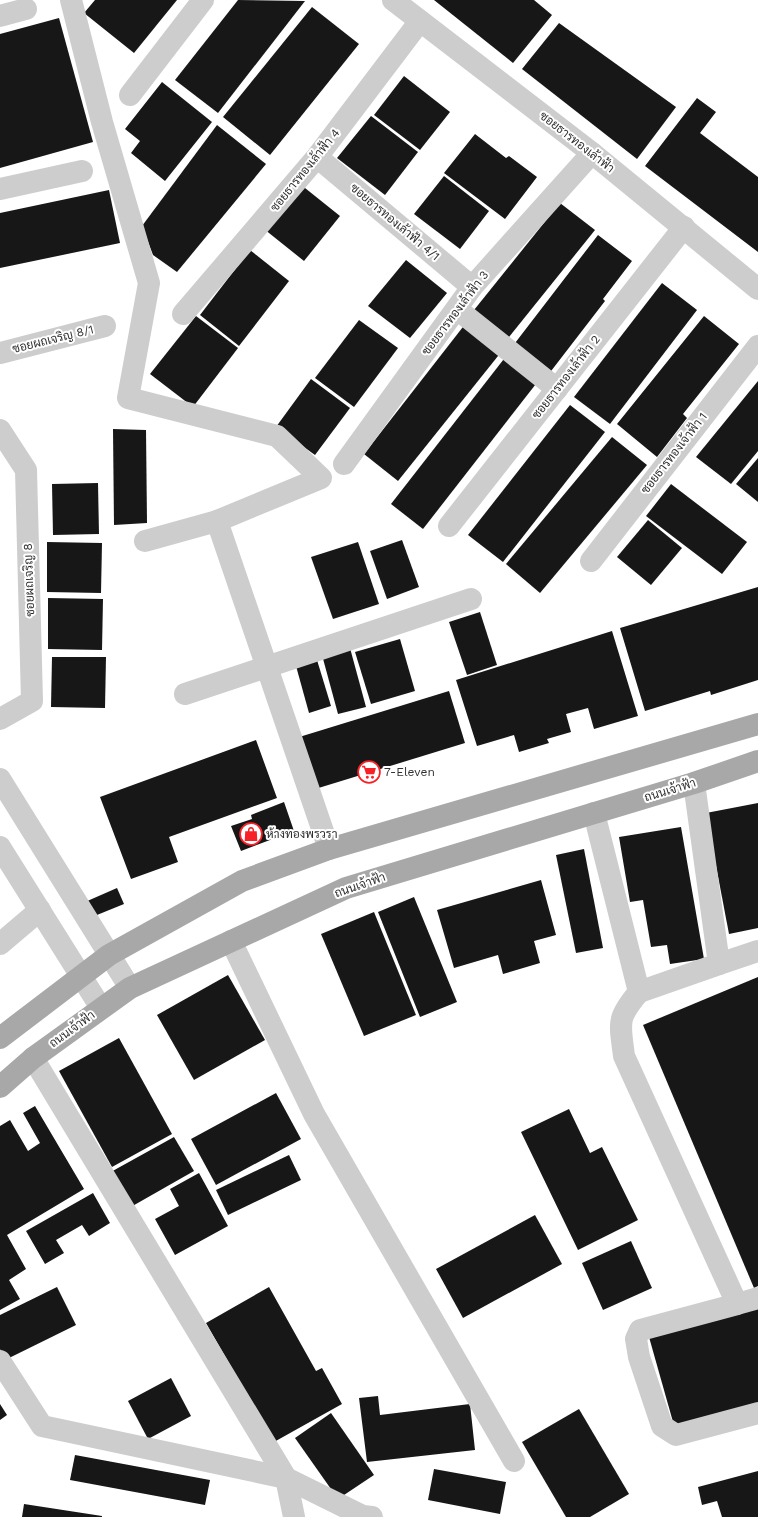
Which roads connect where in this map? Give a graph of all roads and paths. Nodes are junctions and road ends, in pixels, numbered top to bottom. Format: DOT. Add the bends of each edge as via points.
graph roads {
  1 [pos="71,0"];
  2 [pos="203,0"];
  3 [pos="392,0"];
  4 [pos="26,9"];
  5 [pos="0,16"];
  6 [pos="420,21"];
  7 [pos="130,95"];
  8 [pos="592,153"];
  9 [pos="317,157"];
  10 [pos="82,171"];
  11 [pos="0,189"];
  12 [pos="684,227"];
  13 [pos="472,287"];
  14 [pos="757,287"];
  15 [pos="457,309"];
  16 [pos="183,314"];
  17 [pos="105,326"];
  18 [pos="758,346"];
  19 [pos="0,352"];
  20 [pos="557,389"];
  21 [pos="0,430"];
  22 [pos="344,464"];
  23 [pos="217,521"];
  24 [pos="449,526"];
  25 [pos="145,540"];
  26 [pos="591,561"];
  27 [pos="471,599"];
  28 [pos="267,667"];
  29 [pos="185,694"];
  30 [pos="0,719"];
  31 [pos="758,724"];
  32 [pos="758,761"];
  33 [pos="0,778"];
  34 [pos="694,783"];
  35 [pos="594,812"];
  36 [pos="0,847"];
  37 [pos="329,849"];
  38 [pos="40,910"];
  39 [pos="230,941"];
  40 [pos="0,944"];
  41 [pos="758,951"];
  42 [pos="109,955"];
  43 [pos="719,964"];
  44 [pos="81,976"];
  45 [pos="130,988"];
  46 [pos="639,992"];
  47 [pos="101,1008"];
  48 [pos="0,1038"];
  49 [pos="33,1058"];
  50 [pos="0,1087"];
  51 [pos="758,1298"];
  52 [pos="737,1304"];
  53 [pos="0,1361"];
  54 [pos="758,1414"];
  55 [pos="514,1461"];
  56 [pos="286,1478"];
  57 [pos="294,1517"];
  58 [pos="366,1517"];
  1 -- 23 [label="street" via="102,122 149,283 128,398 277,436 321,478"];
  2 -- 7 [label="street"];
  3 -- 6 [label="street, ซอยธารทองเล้าฟ้า"];
  4 -- 5 [label="street"];
  6 -- 8 [label="street, ซอยธารทองเล้าฟ้า"];
  6 -- 9 [label="street, ซอยธารทองเล้าฟ้า 4"];
  8 -- 12 [label="street, ซอยธารทองเล้าฟ้า"];
  8 -- 13 [label="street, ซอยธารทองเล้าฟ้า 3"];
  9 -- 13 [label="street, ซอยธารทองเล้าฟ้า 4/1"];
  9 -- 16 [label="street, ซอยธารทองเล้าฟ้า 4"];
  10 -- 11 [label="street"];
  12 -- 14 [label="street, ซอยธารทองเล้าฟ้า"];
  12 -- 20 [label="street, ซอยธารทองเล้าฟ้า 2"];
  13 -- 15 [label="street, ซอยธารทองเล้าฟ้า 3"];
  15 -- 20 [label="street"];
  15 -- 22 [label="street, ซอยธารทองเล้าฟ้า 3"];
  17 -- 19 [label="street, ซอยผถเจริญ 8/1"];
  18 -- 26 [label="street, ซอยธารทองเจ้าฟ้า 1"];
  20 -- 24 [label="street, ซอยธารทองเล้าฟ้า 2"];
  21 -- 30 [label="street, ซอยผถเจริญ 8" via="26,470 32,701"];
  23 -- 25 [label="street"];
  23 -- 28 [label="street"];
  27 -- 28 [label="street"];
  28 -- 29 [label="street"];
  28 -- 37 [label="street"];
  31 -- 37 [label="main road"];
  32 -- 34 [label="main road, ถนนเจ้าฟ้า"];
  33 -- 42 [label="street"];
  34 -- 35 [label="main road, ถนนเจ้าฟ้า"];
  34 -- 43 [label="street"];
  35 -- 39 [label="main road, ถนนเจ้าฟ้า" via="346,888"];
  35 -- 46 [label="street"];
  36 -- 38 [label="street"];
  37 -- 42 [label="main road" via="242,881"];
  38 -- 40 [label="street"];
  38 -- 44 [label="street"];
  39 -- 45 [label="main road, ถนนเจ้าฟ้า"];
  39 -- 55 [label="street" via="314,1114"];
  41 -- 43 [label="street"];
  42 -- 44 [label="main road"];
  42 -- 45 [label="street"];
  43 -- 46 [label="street"];
  44 -- 47 [label="street"];
  44 -- 48 [label="main road"];
  45 -- 47 [label="main road, ถนนเจ้าฟ้า"];
  46 -- 52 [label="street" via="625,1008 620,1024 624,1056"];
  47 -- 49 [label="main road, ถนนเจ้าฟ้า"];
  49 -- 50 [label="main road, ถนนเจ้าฟ้า"];
  49 -- 56 [label="street"];
  51 -- 52 [label="street"];
  52 -- 54 [label="street" via="640,1330 636,1339 639,1357 662,1426 676,1435"];
  53 -- 56 [label="street" via="42,1426"];
  56 -- 57 [label="street"];
  56 -- 58 [label="street"];
}
